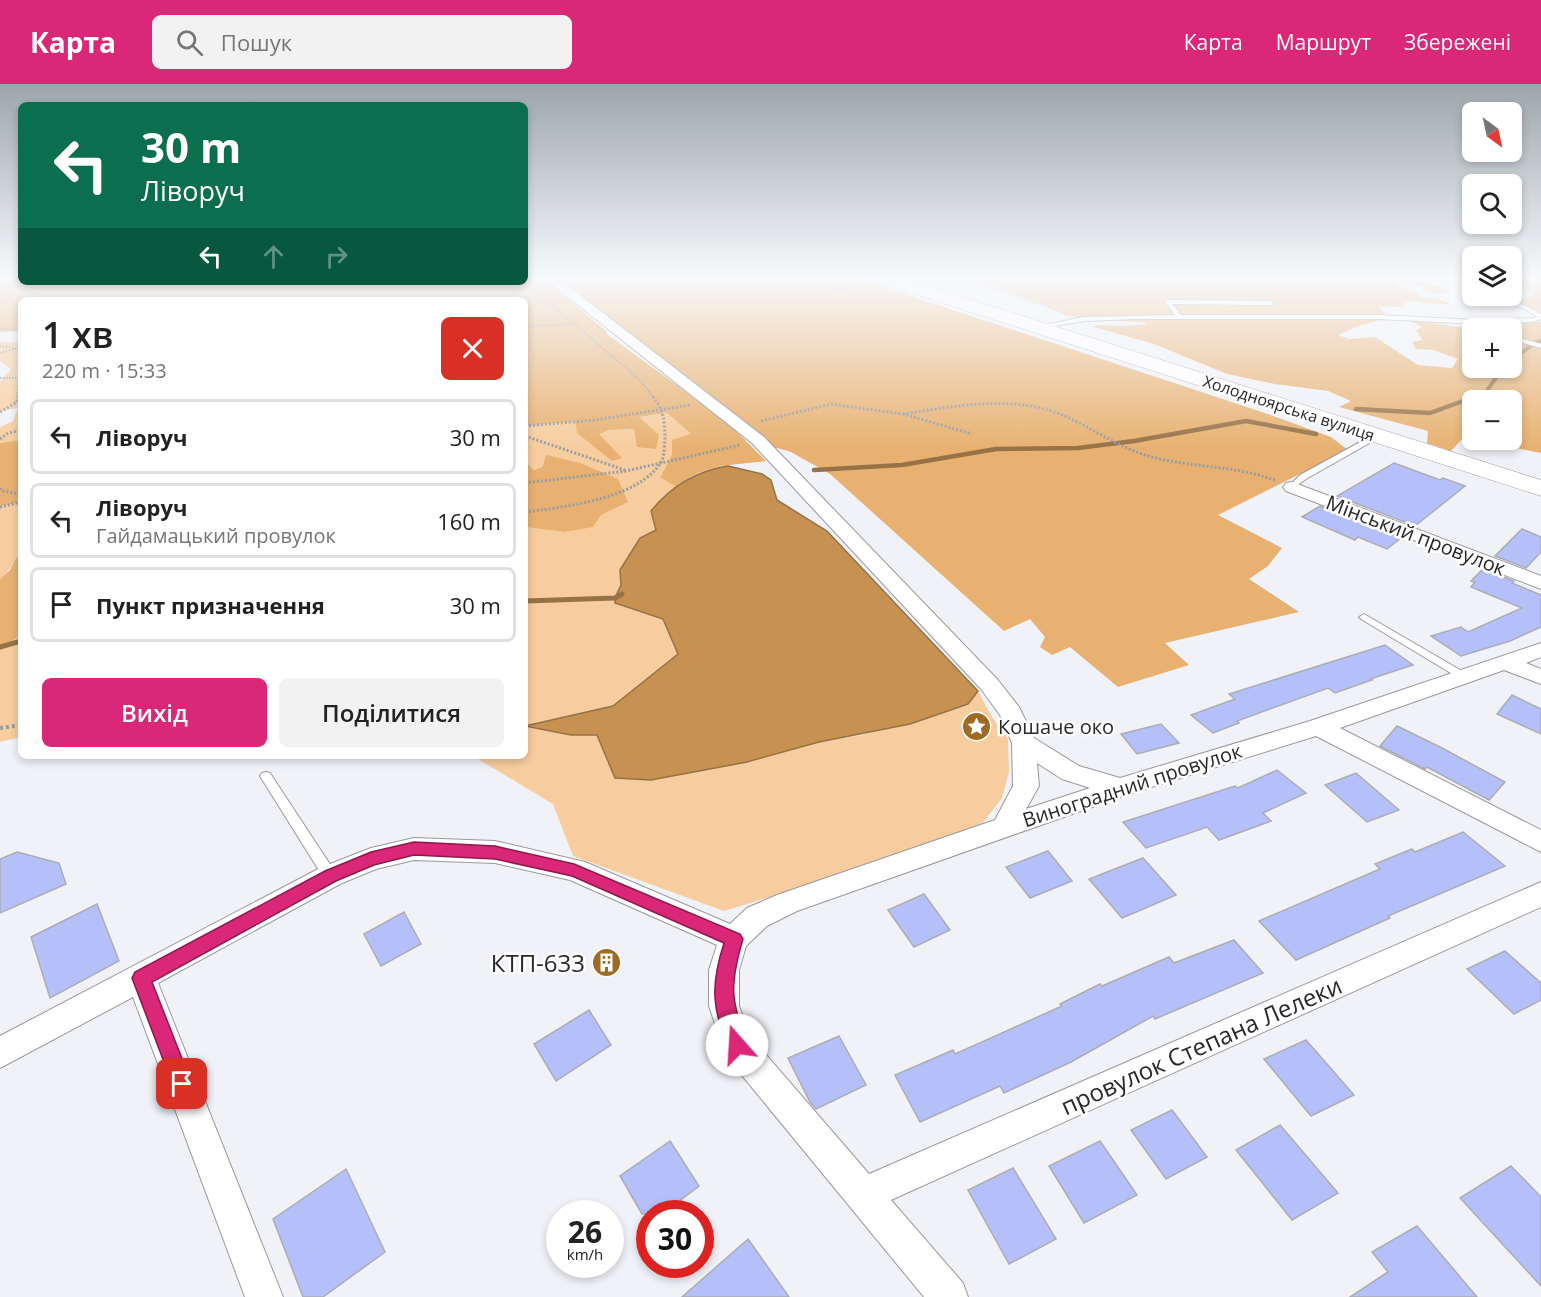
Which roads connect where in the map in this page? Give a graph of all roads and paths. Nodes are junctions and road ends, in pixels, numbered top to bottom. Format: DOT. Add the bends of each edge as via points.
graph roads {
  1 [pos="586,336"];
  2 [pos="623,336"];
  3 [pos="1064,336"];
  4 [pos="1522,341"];
  5 [pos="0,346"];
  6 [pos="1541,346"];
  7 [pos="18,348"];
  8 [pos="18,348"];
  9 [pos="0,353"];
  10 [pos="0,378"];
  11 [pos="18,378"];
  12 [pos="18,395"];
  13 [pos="708,402"];
  14 [pos="663,409"];
  15 [pos="0,412"];
  16 [pos="903,414"];
  17 [pos="528,426"];
  18 [pos="18,431"];
  19 [pos="972,434"];
  20 [pos="752,436"];
  21 [pos="1376,436"];
  22 [pos="528,437"];
  23 [pos="0,439"];
  24 [pos="660,464"];
  25 [pos="626,471"];
  26 [pos="528,483"];
  27 [pos="1292,487"];
  28 [pos="1541,488"];
  29 [pos="0,489"];
  30 [pos="18,494"];
  31 [pos="18,503"];
  32 [pos="0,507"];
  33 [pos="528,512"];
  34 [pos="1541,583"];
  35 [pos="1364,617"];
  36 [pos="1541,650"];
  37 [pos="1504,662"];
  38 [pos="1463,676"];
  39 [pos="1541,677"];
  40 [pos="18,725"];
  41 [pos="1318,727"];
  42 [pos="0,728"];
  43 [pos="1024,743"];
  44 [pos="266,776"];
  45 [pos="1120,787"];
  46 [pos="1005,827"];
  47 [pos="1541,842"];
  48 [pos="330,876"];
  49 [pos="1541,894"];
  50 [pos="734,939"];
  51 [pos="141,978"];
  52 [pos="0,1053"];
  53 [pos="862,1196"];
  54 [pos="264,1297"];
  55 [pos="949,1297"];
  1 -- 14 [label="path" via="640,380"];
  2 -- 13 [label="street"];
  3 -- 21 [label="main road, Холодноярська вулиця"];
  4 -- 6 [label="lane"];
  5 -- 7 [label="path"];
  8 -- 9 [label="path"];
  10 -- 11 [label="path"];
  12 -- 15 [label="path" via="16,402"];
  13 -- 14 [label="path"];
  13 -- 20 [label="street"];
  14 -- 17 [label="path"];
  14 -- 24 [label="path" via="664,455"];
  16 -- 19 [label="path"];
  16 -- 20 [label="path" via="831,404 753,424"];
  16 -- 27 [label="path" via="1002,403 1052,411 1149,456 1224,466"];
  18 -- 23 [label="path"];
  20 -- 24 [label="path"];
  20 -- 43 [label="street" via="988,684 1011,713"];
  21 -- 27 [label="lane"];
  21 -- 28 [label="main road, Холодноярська вулиця"];
  22 -- 25 [label="path"];
  24 -- 25 [label="path"];
  24 -- 33 [label="path" via="636,486 571,506"];
  25 -- 26 [label="path"];
  27 -- 34 [label="street, Мінський провулок"];
  29 -- 30 [label="path"];
  31 -- 32 [label="path"];
  35 -- 38 [label="lane"];
  36 -- 37 [label="street, Виноградний провулок"];
  37 -- 38 [label="street, Виноградний провулок"];
  37 -- 39 [label="street"];
  38 -- 41 [label="street, Виноградний провулок"];
  40 -- 42 [label="path"];
  41 -- 45 [label="street, Виноградний провулок"];
  41 -- 47 [label="street"];
  43 -- 45 [label="street" via="1071,773"];
  43 -- 46 [label="street" via="1026,786"];
  44 -- 48 [label="lane"];
  45 -- 46 [label="street, Виноградний провулок"];
  46 -- 50 [label="street, Виноградний провулок" via="787,903 757,916"];
  48 -- 50 [label="street" via="371,859 414,849 495,852 574,870"];
  48 -- 51 [label="street"];
  49 -- 53 [label="street, провулок Степана Лелеки"];
  50 -- 53 [label="street" via="724,970 724,1006 737,1045"];
  51 -- 52 [label="street"];
  51 -- 54 [label="street"];
  53 -- 55 [label="street"];
}
